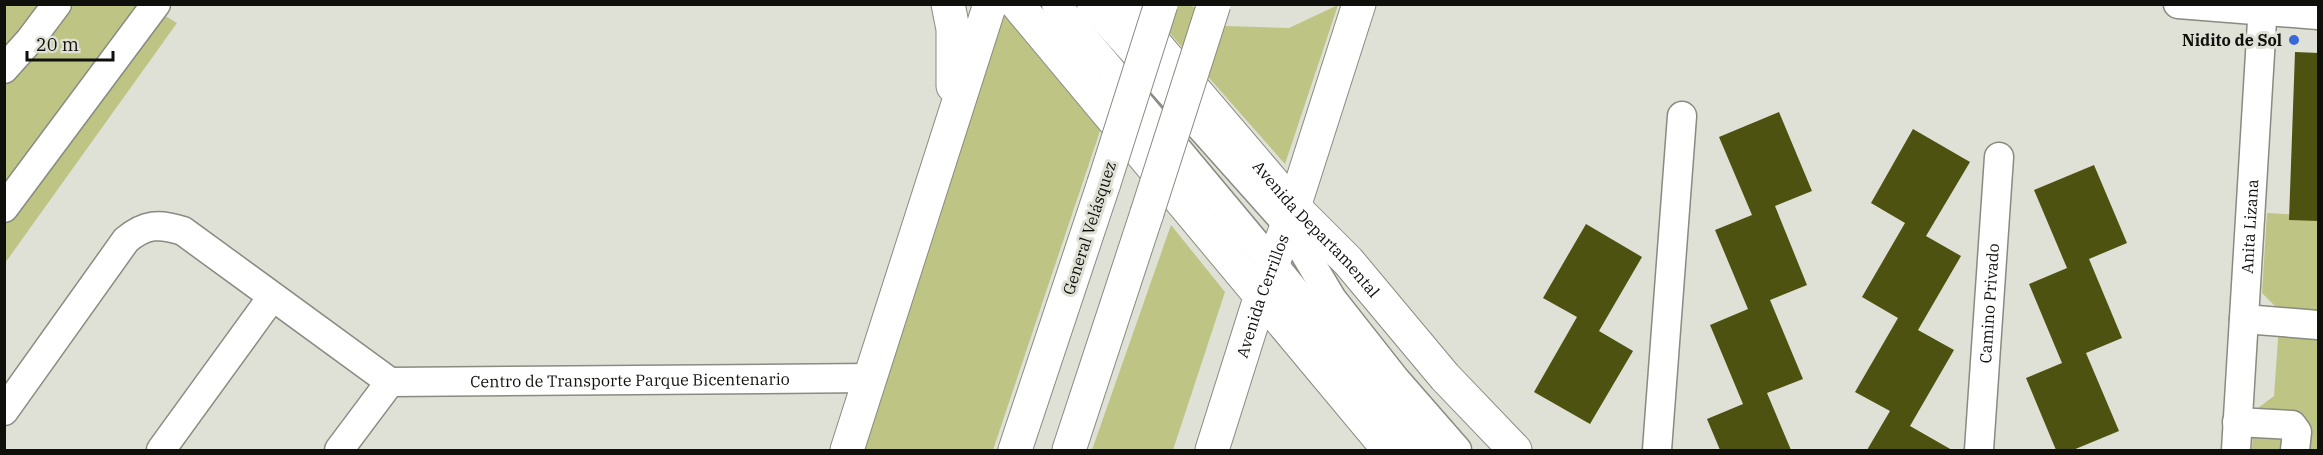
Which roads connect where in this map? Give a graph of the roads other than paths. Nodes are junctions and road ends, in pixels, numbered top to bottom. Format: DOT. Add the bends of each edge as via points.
graph roads {
  1 [pos="57,4"];
  2 [pos="156,4"];
  3 [pos="948,4"];
  4 [pos="990,4"];
  5 [pos="1017,4"];
  6 [pos="1056,4"];
  7 [pos="1091,4"];
  8 [pos="1121,4"];
  9 [pos="1161,4"];
  10 [pos="1214,4"];
  11 [pos="1359,4"];
  12 [pos="2178,4"];
  13 [pos="2263,7"];
  14 [pos="2319,15"];
  15 [pos="4,69"];
  16 [pos="1682,116"];
  17 [pos="950,128"];
  18 [pos="1999,157"];
  19 [pos="4,208"];
  20 [pos="1291,216"];
  21 [pos="1273,264"];
  22 [pos="272,297"];
  23 [pos="1260,298"];
  24 [pos="2244,319"];
  25 [pos="2319,325"];
  26 [pos="871,378"];
  27 [pos="390,382"];
  28 [pos="4,411"];
  29 [pos="2237,422"];
  30 [pos="161,450"];
  31 [pos="339,450"];
  32 [pos="848,450"];
  33 [pos="1015,450"];
  34 [pos="1069,450"];
  35 [pos="1212,450"];
  36 [pos="1389,450"];
  37 [pos="1424,450"];
  38 [pos="1457,450"];
  39 [pos="1515,450"];
  40 [pos="1657,450"];
  41 [pos="1979,450"];
  42 [pos="2236,450"];
  43 [pos="2295,450"];
  1 -- 15 [label="street"];
  2 -- 19 [label="street"];
  3 -- 17 [label="main road" via="954,63"];
  4 -- 17 [label="main road"];
  5 -- 23 [label="main road"];
  6 -- 21 [label="street"];
  7 -- 20 [label="street"];
  8 -- 20 [label="main road, Avenida Departamental"];
  9 -- 33 [label="main road, General Velásquez, bridge"];
  10 -- 34 [label="main road, bridge"];
  11 -- 20 [label="main road, Avenida Cerrillos"];
  12 -- 13 [label="street"];
  13 -- 14 [label="street"];
  13 -- 24 [label="street, Anita Lizana"];
  16 -- 40 [label="street"];
  17 -- 26 [label="main road"];
  18 -- 41 [label="street, Camino Privado"];
  20 -- 21 [label="main road, Avenida Cerrillos"];
  20 -- 38 [label="street" via="1332,299"];
  20 -- 39 [label="main road, Avenida Departamental" via="1348,261 1445,377"];
  21 -- 23 [label="main road, Avenida Cerrillos"];
  21 -- 37 [label="street"];
  22 -- 27 [label="street"];
  22 -- 28 [label="street" via="183,231 168,226 139,230 126,240"];
  22 -- 30 [label="street"];
  23 -- 35 [label="main road, Avenida Cerrillos"];
  23 -- 36 [label="main road"];
  24 -- 25 [label="street"];
  24 -- 29 [label="street, Anita Lizana"];
  26 -- 27 [label="street, Centro de Transporte Parque Bicentenario"];
  26 -- 32 [label="main road"];
  27 -- 31 [label="street"];
  29 -- 42 [label="street, Anita Lizana"];
  29 -- 43 [label="street" via="2292,425 2297,432"];
}
